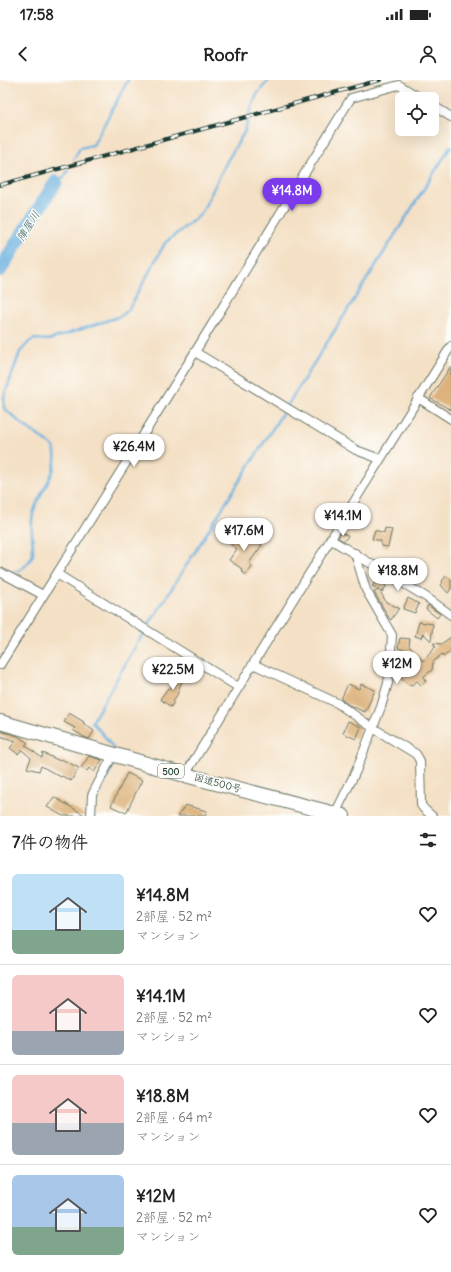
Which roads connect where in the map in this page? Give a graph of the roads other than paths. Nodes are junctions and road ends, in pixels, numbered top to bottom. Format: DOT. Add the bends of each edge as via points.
graph roads {
  1 [pos="410,92"];
  2 [pos="439,109"];
  3 [pos="451,117"];
  4 [pos="451,346"];
  5 [pos="195,352"];
  6 [pos="418,398"];
  7 [pos="451,419"];
  8 [pos="380,459"];
  9 [pos="330,539"];
  10 [pos="355,553"];
  11 [pos="0,572"];
  12 [pos="56,574"];
  13 [pos="43,595"];
  14 [pos="451,615"];
  15 [pos="253,664"];
  16 [pos="0,665"];
  17 [pos="238,687"];
  18 [pos="0,722"];
  19 [pos="373,728"];
  20 [pos="113,755"];
  21 [pos="185,775"];
  22 [pos="339,815"];
  23 [pos="90,816"];
  24 [pos="432,816"];
  1 -- 5 [label="street" via="399,85 351,98"];
  2 -- 3 [label="street"];
  4 -- 6 [label="street"];
  5 -- 8 [label="street" via="356,450"];
  5 -- 12 [label="street"];
  6 -- 7 [label="street"];
  6 -- 8 [label="street"];
  8 -- 9 [label="street"];
  9 -- 10 [label="street"];
  9 -- 15 [label="street"];
  10 -- 14 [label="street"];
  10 -- 19 [label="street" via="366,590 392,635 388,683"];
  11 -- 13 [label="street"];
  12 -- 13 [label="street"];
  12 -- 17 [label="street"];
  13 -- 16 [label="street"];
  15 -- 17 [label="street"];
  15 -- 19 [label="street" via="337,703"];
  17 -- 21 [label="street"];
  18 -- 20 [label="highway, 国道500号 / 500"];
  19 -- 22 [label="street"];
  19 -- 24 [label="street" via="416,754 420,761 421,805"];
  20 -- 21 [label="highway, 国道500号 / 500"];
  20 -- 23 [label="street" via="92,795"];
  21 -- 22 [label="highway, 国道500号 / 500"];
}
